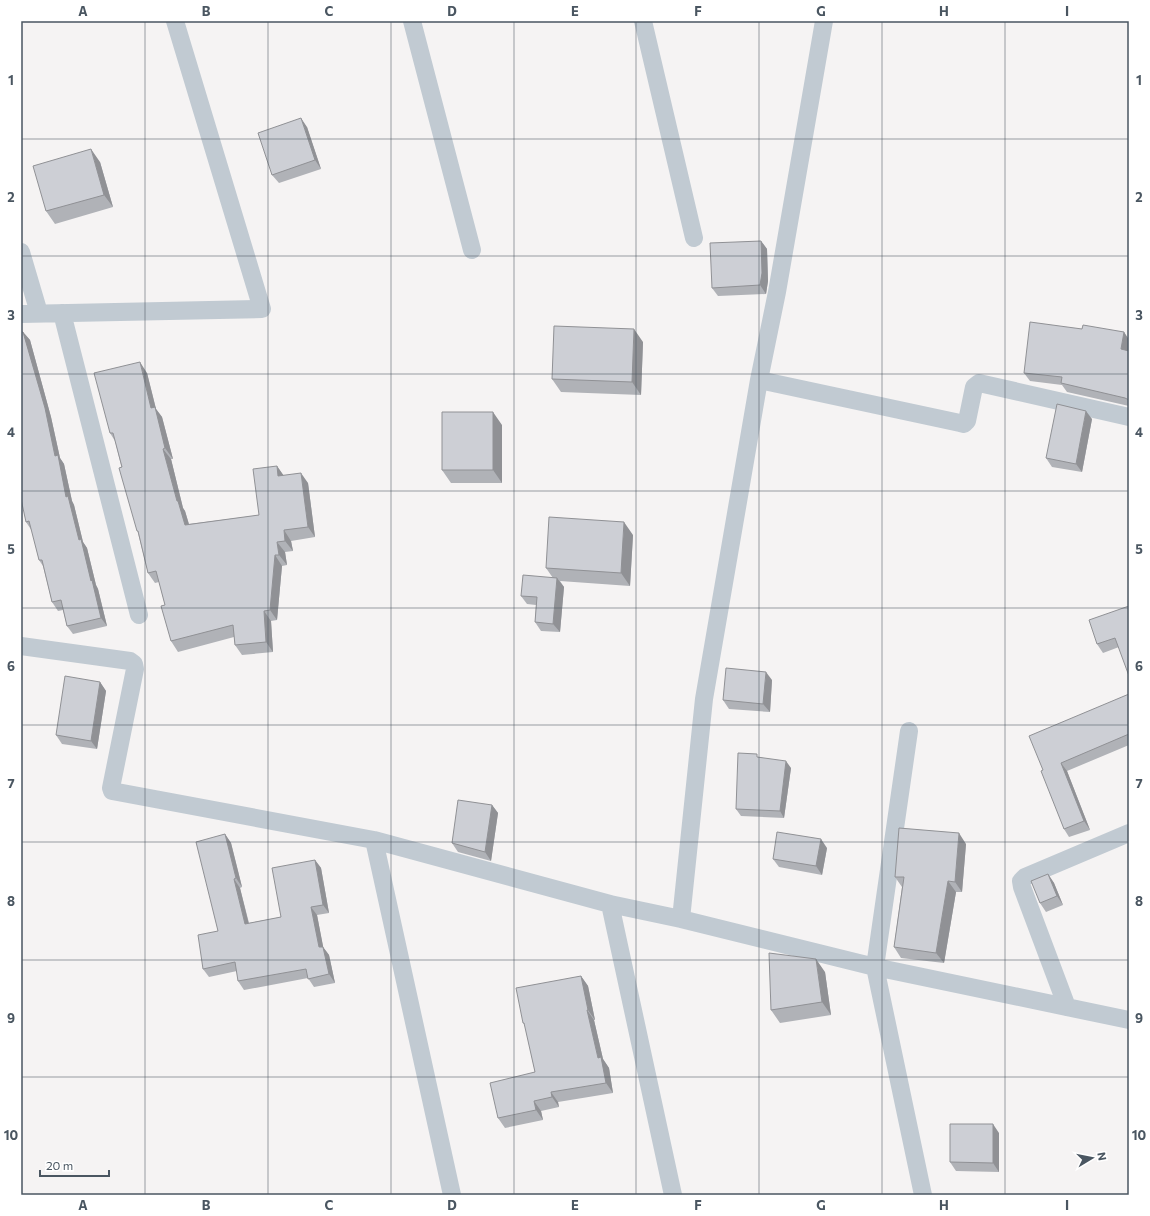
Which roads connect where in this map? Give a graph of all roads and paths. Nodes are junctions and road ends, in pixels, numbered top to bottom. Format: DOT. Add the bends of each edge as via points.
graph roads {
  1 [pos="175,21"];
  2 [pos="412,21"];
  3 [pos="643,21"];
  4 [pos="824,21"];
  5 [pos="694,238"];
  6 [pos="472,250"];
  7 [pos="21,252"];
  8 [pos="62,313"];
  9 [pos="21,314"];
  10 [pos="39,314"];
  11 [pos="759,380"];
  12 [pos="1129,417"];
  13 [pos="139,615"];
  14 [pos="21,646"];
  15 [pos="909,731"];
  16 [pos="1129,833"];
  17 [pos="374,840"];
  18 [pos="610,904"];
  19 [pos="682,919"];
  20 [pos="875,968"];
  21 [pos="1067,1007"];
  22 [pos="1129,1020"];
  23 [pos="452,1195"];
  24 [pos="673,1195"];
  25 [pos="923,1195"];
  1 -- 8 [label="street" via="262,309"];
  2 -- 6 [label="street"];
  3 -- 5 [label="street"];
  4 -- 11 [label="street"];
  7 -- 10 [label="street"];
  8 -- 10 [label="street"];
  8 -- 13 [label="street"];
  9 -- 10 [label="street"];
  11 -- 12 [label="street" via="964,424 967,422 974,387 979,383"];
  11 -- 19 [label="street" via="704,699"];
  14 -- 17 [label="street" via="134,664 112,791"];
  15 -- 20 [label="street"];
  16 -- 21 [label="street" via="1025,877 1021,881"];
  17 -- 18 [label="street"];
  17 -- 23 [label="street"];
  18 -- 19 [label="street"];
  18 -- 24 [label="street"];
  19 -- 20 [label="street"];
  20 -- 21 [label="street"];
  20 -- 25 [label="street"];
  21 -- 22 [label="street"];
}
